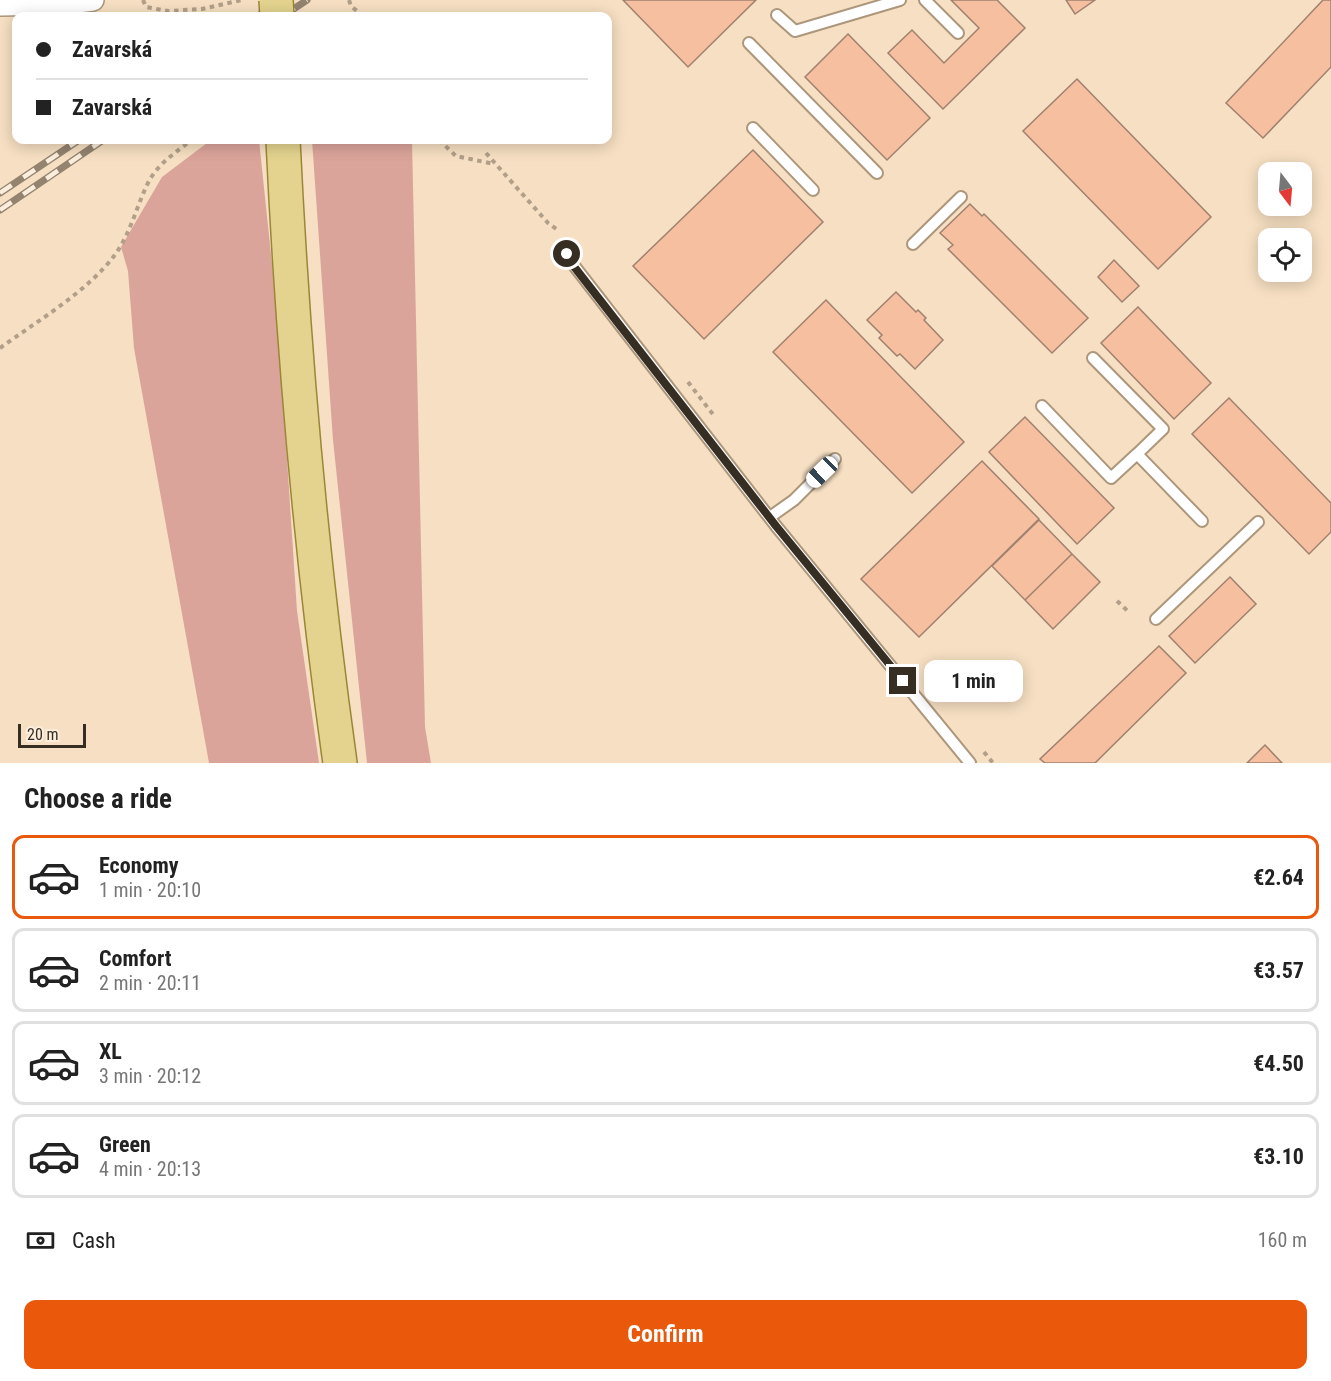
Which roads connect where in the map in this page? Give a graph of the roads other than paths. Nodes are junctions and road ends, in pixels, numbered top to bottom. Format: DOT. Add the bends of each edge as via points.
graph roads {
  1 [pos="93,0"];
  2 [pos="900,0"];
  3 [pos="925,0"];
  4 [pos="0,5"];
  5 [pos="777,15"];
  6 [pos="958,33"];
  7 [pos="749,43"];
  8 [pos="753,128"];
  9 [pos="283,148"];
  10 [pos="877,173"];
  11 [pos="813,190"];
  12 [pos="961,197"];
  13 [pos="913,243"];
  14 [pos="564,245"];
  15 [pos="1093,358"];
  16 [pos="1042,406"];
  17 [pos="1137,454"];
  18 [pos="836,459"];
  19 [pos="770,518"];
  20 [pos="1202,521"];
  21 [pos="1258,522"];
  22 [pos="1156,619"];
  23 [pos="340,763"];
  24 [pos="970,763"];
  1 -- 4 [label="street"];
  2 -- 5 [label="lane" via="795,31"];
  3 -- 6 [label="lane"];
  7 -- 10 [label="lane"];
  8 -- 11 [label="lane"];
  9 -- 23 [label="main road" via="307,498"];
  12 -- 13 [label="lane"];
  14 -- 19 [label="lane" via="572,264"];
  15 -- 17 [label="lane" via="1163,429"];
  16 -- 17 [label="lane" via="1111,478"];
  17 -- 20 [label="lane"];
  18 -- 19 [label="lane"];
  19 -- 24 [label="lane"];
  21 -- 22 [label="lane"];
}
